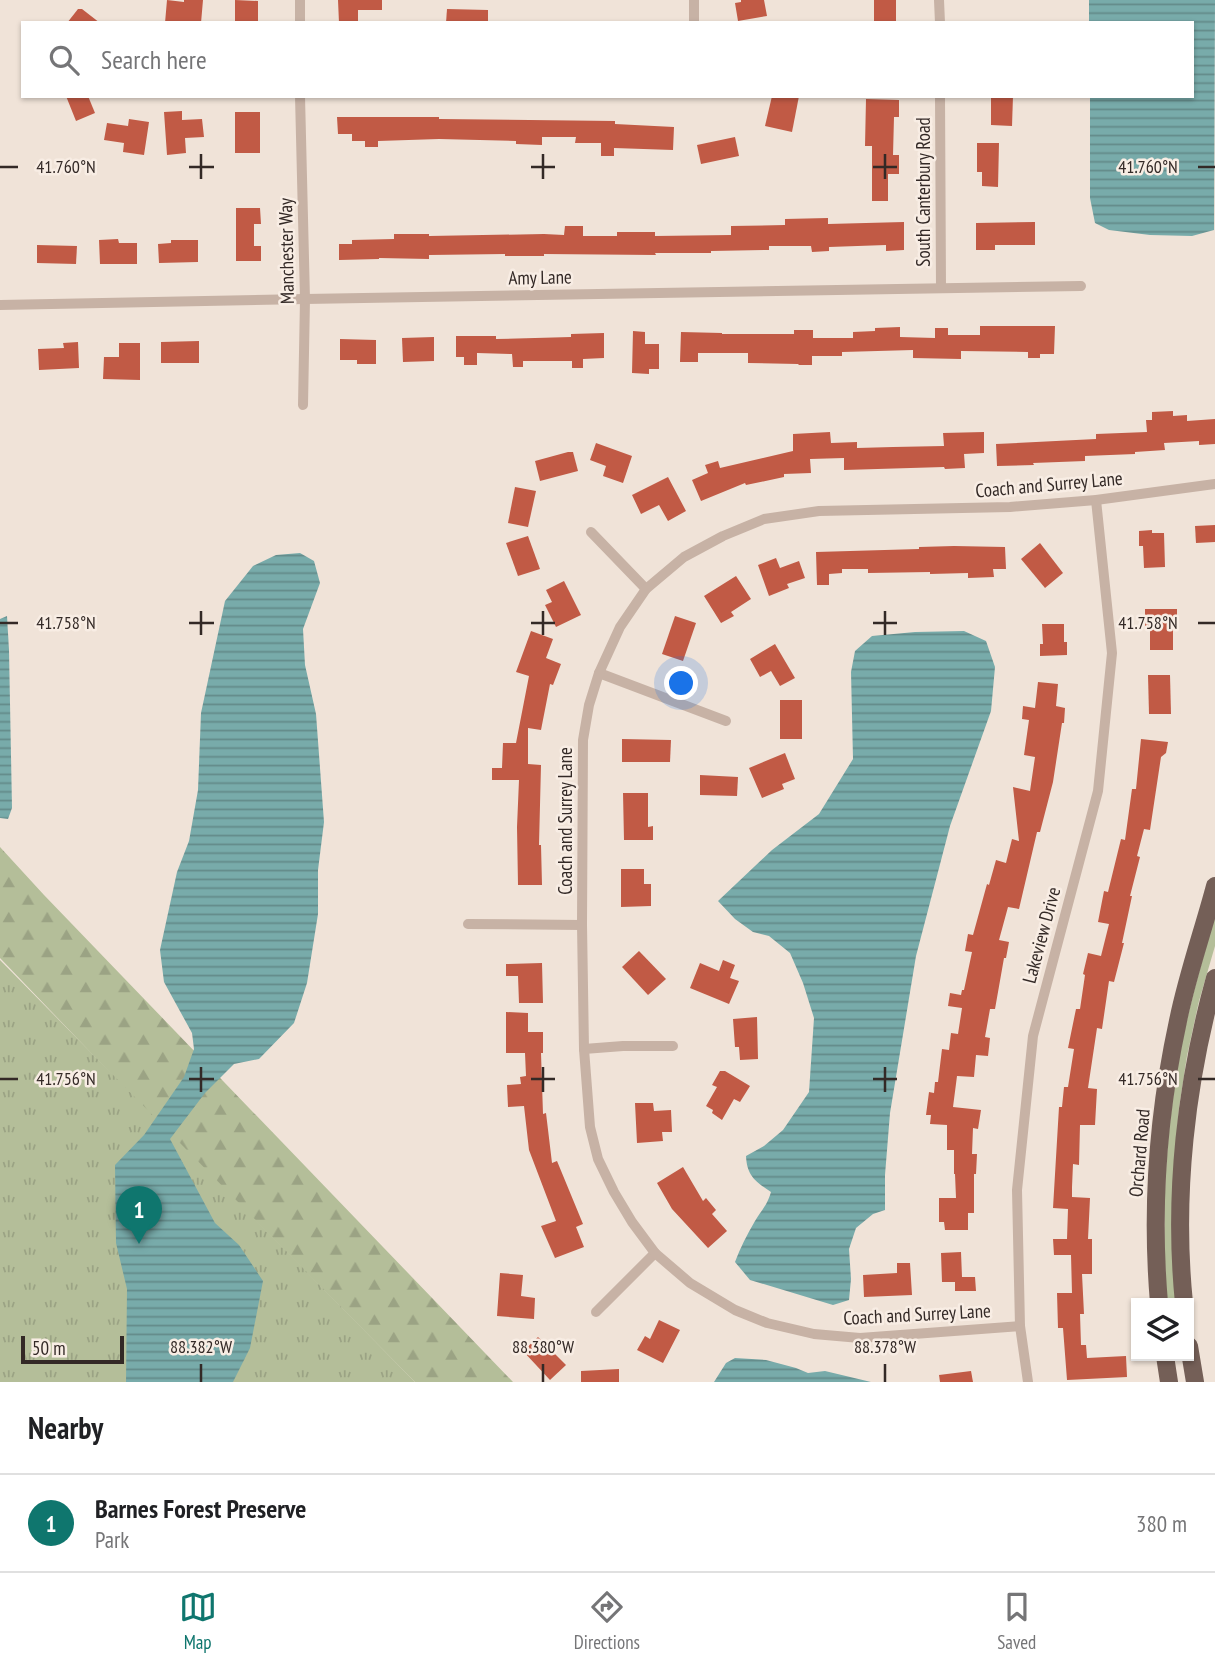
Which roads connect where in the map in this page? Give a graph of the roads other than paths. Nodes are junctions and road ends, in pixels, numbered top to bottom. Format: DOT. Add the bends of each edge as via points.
graph roads {
  1 [pos="300,0"];
  2 [pos="694,0"];
  3 [pos="939,0"];
  4 [pos="300,21"];
  5 [pos="694,21"];
  6 [pos="940,21"];
  7 [pos="300,98"];
  8 [pos="940,98"];
  9 [pos="1081,286"];
  10 [pos="941,288"];
  11 [pos="305,299"];
  12 [pos="0,305"];
  13 [pos="303,405"];
  14 [pos="1215,484"];
  15 [pos="1096,500"];
  16 [pos="591,532"];
  17 [pos="646,589"];
  18 [pos="599,673"];
  19 [pos="726,721"];
  20 [pos="1215,887"];
  21 [pos="468,924"];
  22 [pos="582,925"];
  23 [pos="1215,978"];
  24 [pos="673,1046"];
  25 [pos="584,1049"];
  26 [pos="655,1253"];
  27 [pos="1159,1298"];
  28 [pos="1184,1298"];
  29 [pos="596,1312"];
  30 [pos="1020,1326"];
  31 [pos="1166,1361"];
  32 [pos="1192,1361"];
  33 [pos="1028,1382"];
  34 [pos="1168,1382"];
  35 [pos="1195,1382"];
  1 -- 4 [label="street"];
  2 -- 5 [label="street"];
  3 -- 6 [label="street"];
  7 -- 11 [label="street, Manchester Way"];
  8 -- 10 [label="street, South Canterbury Road"];
  9 -- 10 [label="street, Amy Lane"];
  10 -- 11 [label="street, Amy Lane"];
  11 -- 12 [label="street, Amy Lane"];
  11 -- 13 [label="street, Manchester Way"];
  14 -- 15 [label="street, Coach and Surrey Lane"];
  15 -- 17 [label="street, Coach and Surrey Lane" via="1010,507 819,511 764,519 684,557"];
  15 -- 30 [label="street, Lakeview Drive" via="1112,653 1098,791 1032,1036 1017,1190"];
  16 -- 17 [label="street"];
  17 -- 18 [label="street, Coach and Surrey Lane" via="620,627"];
  18 -- 19 [label="street"];
  18 -- 22 [label="street, Coach and Surrey Lane" via="583,740"];
  20 -- 27 [label="main road, Orchard Road" via="1178,1018 1166,1087 1155,1206"];
  21 -- 22 [label="street"];
  22 -- 25 [label="street, Coach and Surrey Lane"];
  23 -- 28 [label="main road" via="1194,1069 1183,1159"];
  24 -- 25 [label="street"];
  25 -- 26 [label="street, Coach and Surrey Lane" via="590,1127 598,1159 632,1222"];
  26 -- 29 [label="street"];
  26 -- 30 [label="street, Coach and Surrey Lane" via="690,1283 735,1310 814,1334 860,1338"];
  30 -- 33 [label="street, Lakeview Drive"];
  31 -- 34 [label="main road"];
  32 -- 35 [label="main road"];
}
